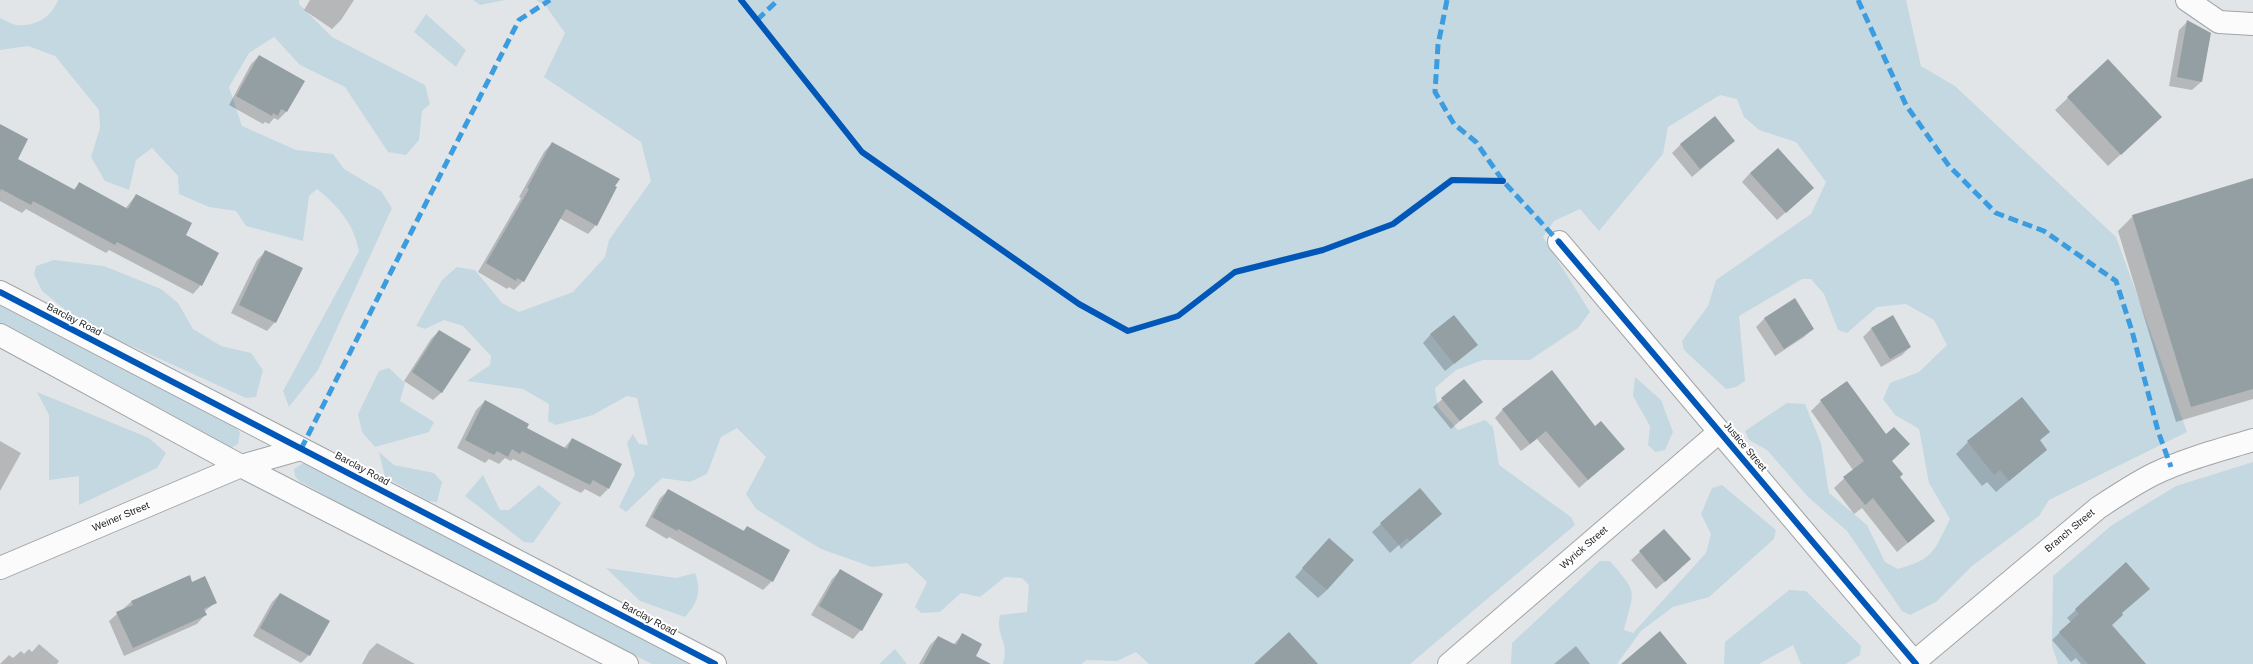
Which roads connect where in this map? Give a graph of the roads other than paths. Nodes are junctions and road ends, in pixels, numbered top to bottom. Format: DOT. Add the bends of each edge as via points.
graph roads {
  1 [pos="2187,0"];
  2 [pos="2253,24"];
  3 [pos="1559,242"];
  4 [pos="0,292"];
  5 [pos="0,335"];
  6 [pos="1719,432"];
  7 [pos="2253,440"];
  8 [pos="302,449"];
  9 [pos="241,466"];
  10 [pos="0,568"];
  11 [pos="1914,663"];
  12 [pos="627,664"];
  13 [pos="715,664"];
  14 [pos="1449,664"];
  1 -- 2 [label="street" via="2219,22"];
  3 -- 6 [label="street, Justice Street"];
  4 -- 8 [label="street, Barclay Road"];
  5 -- 9 [label="street"];
  6 -- 11 [label="street, Justice Street"];
  6 -- 14 [label="street, Wyrick Street"];
  7 -- 11 [label="street, Branch Street" via="2183,462 2126,489 2098,508"];
  8 -- 9 [label="street, Weiner Street"];
  8 -- 13 [label="street, Barclay Road"];
  9 -- 10 [label="street, Weiner Street"];
  9 -- 12 [label="street"];
}
